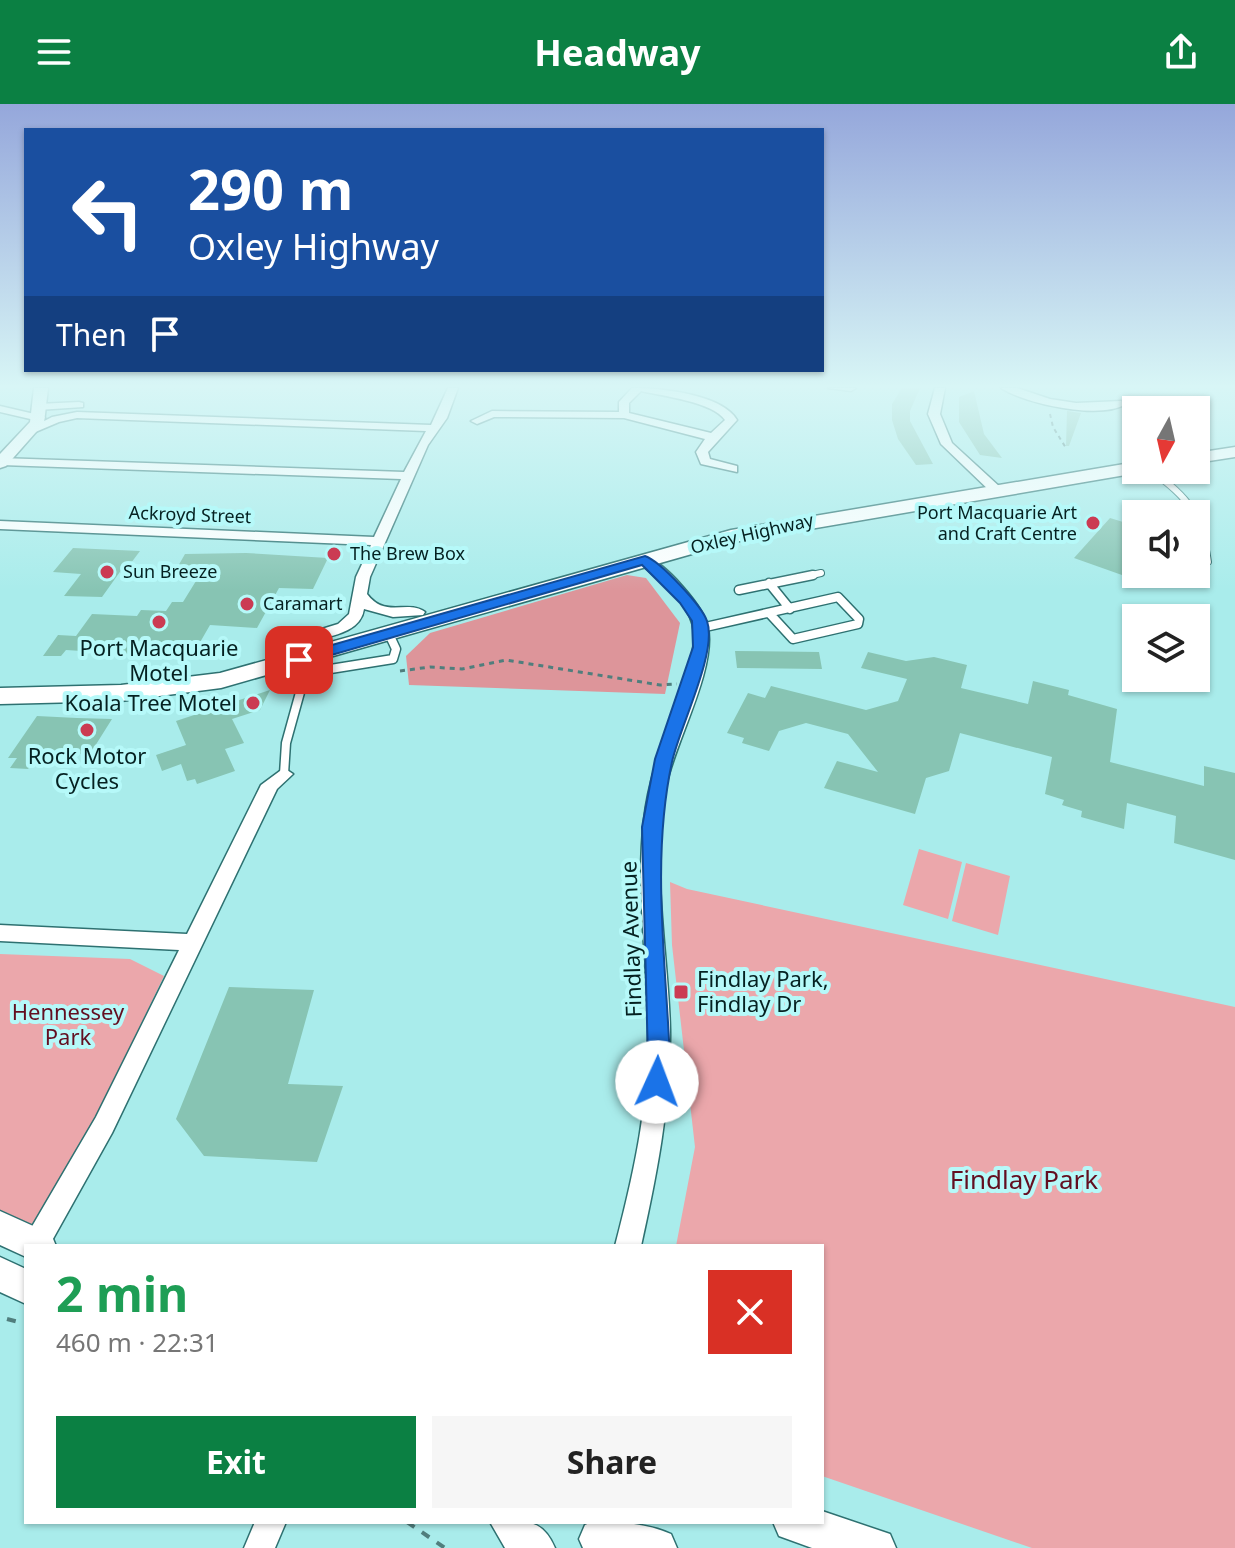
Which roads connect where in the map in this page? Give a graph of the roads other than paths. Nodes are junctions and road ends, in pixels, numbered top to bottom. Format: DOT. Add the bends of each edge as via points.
graph roads {
  1 [pos="419,455"];
  2 [pos="703,455"];
  3 [pos="959,455"];
  4 [pos="1122,460"];
  5 [pos="1,462"];
  6 [pos="733,469"];
  7 [pos="1122,470"];
  8 [pos="408,476"];
  9 [pos="1170,484"];
  10 [pos="990,485"];
  11 [pos="1190,500"];
  12 [pos="0,525"];
  13 [pos="379,541"];
  14 [pos="639,555"];
  15 [pos="821,573"];
  16 [pos="769,583"];
  17 [pos="739,590"];
  18 [pos="360,594"];
  19 [pos="790,609"];
  20 [pos="418,612"];
  21 [pos="770,614"];
  22 [pos="701,628"];
  23 [pos="389,634"];
  24 [pos="282,651"];
  25 [pos="0,679"];
  26 [pos="0,696"];
  27 [pos="284,774"];
  28 [pos="0,933"];
  29 [pos="191,942"];
  30 [pos="0,1228"];
  31 [pos="36,1244"];
  32 [pos="39,1244"];
  33 [pos="628,1244"];
  34 [pos="270,1524"];
  35 [pos="512,1524"];
  36 [pos="799,1524"];
  37 [pos="599,1536"];
  38 [pos="259,1548"];
  39 [pos="535,1548"];
  40 [pos="657,1548"];
  41 [pos="876,1548"];
  1 -- 8 [label="street"];
  2 -- 6 [label="street" via="705,461"];
  3 -- 10 [label="street"];
  4 -- 10 [label="main road, Oxley Highway"];
  5 -- 8 [label="street"];
  7 -- 10 [label="main road, Oxley Highway"];
  8 -- 13 [label="street"];
  9 -- 11 [label="lane"];
  10 -- 14 [label="main road, Oxley Highway"];
  12 -- 13 [label="street, Ackroyd Street"];
  13 -- 18 [label="street"];
  14 -- 20 [label="main road, Oxley Highway"];
  14 -- 22 [label="street" via="685,600"];
  14 -- 23 [label="main road, Oxley Highway"];
  15 -- 16 [label="lane"];
  16 -- 17 [label="lane"];
  16 -- 19 [label="lane"];
  18 -- 20 [label="street" via="374,609"];
  18 -- 24 [label="street" via="350,623"];
  19 -- 21 [label="lane"];
  19 -- 21 [label="lane" via="838,597 859,619 858,624 793,639"];
  20 -- 24 [label="main road, Oxley Highway"];
  21 -- 22 [label="lane"];
  22 -- 33 [label="street, Findlay Avenue" via="699,657 664,759 653,811 659,1060 645,1176"];
  23 -- 26 [label="main road, Oxley Highway" via="249,674 183,686"];
  23 -- 27 [label="lane" via="396,649 393,659 304,678 283,754"];
  24 -- 25 [label="main road, Oxley Highway" via="145,679"];
  27 -- 29 [label="street" via="270,785"];
  28 -- 29 [label="street"];
  29 -- 32 [label="street" via="104,1125"];
  30 -- 31 [label="main road"];
  34 -- 38 [label="street"];
  35 -- 39 [label="main road"];
  36 -- 41 [label="main road"];
  37 -- 40 [label="main road"];
}
